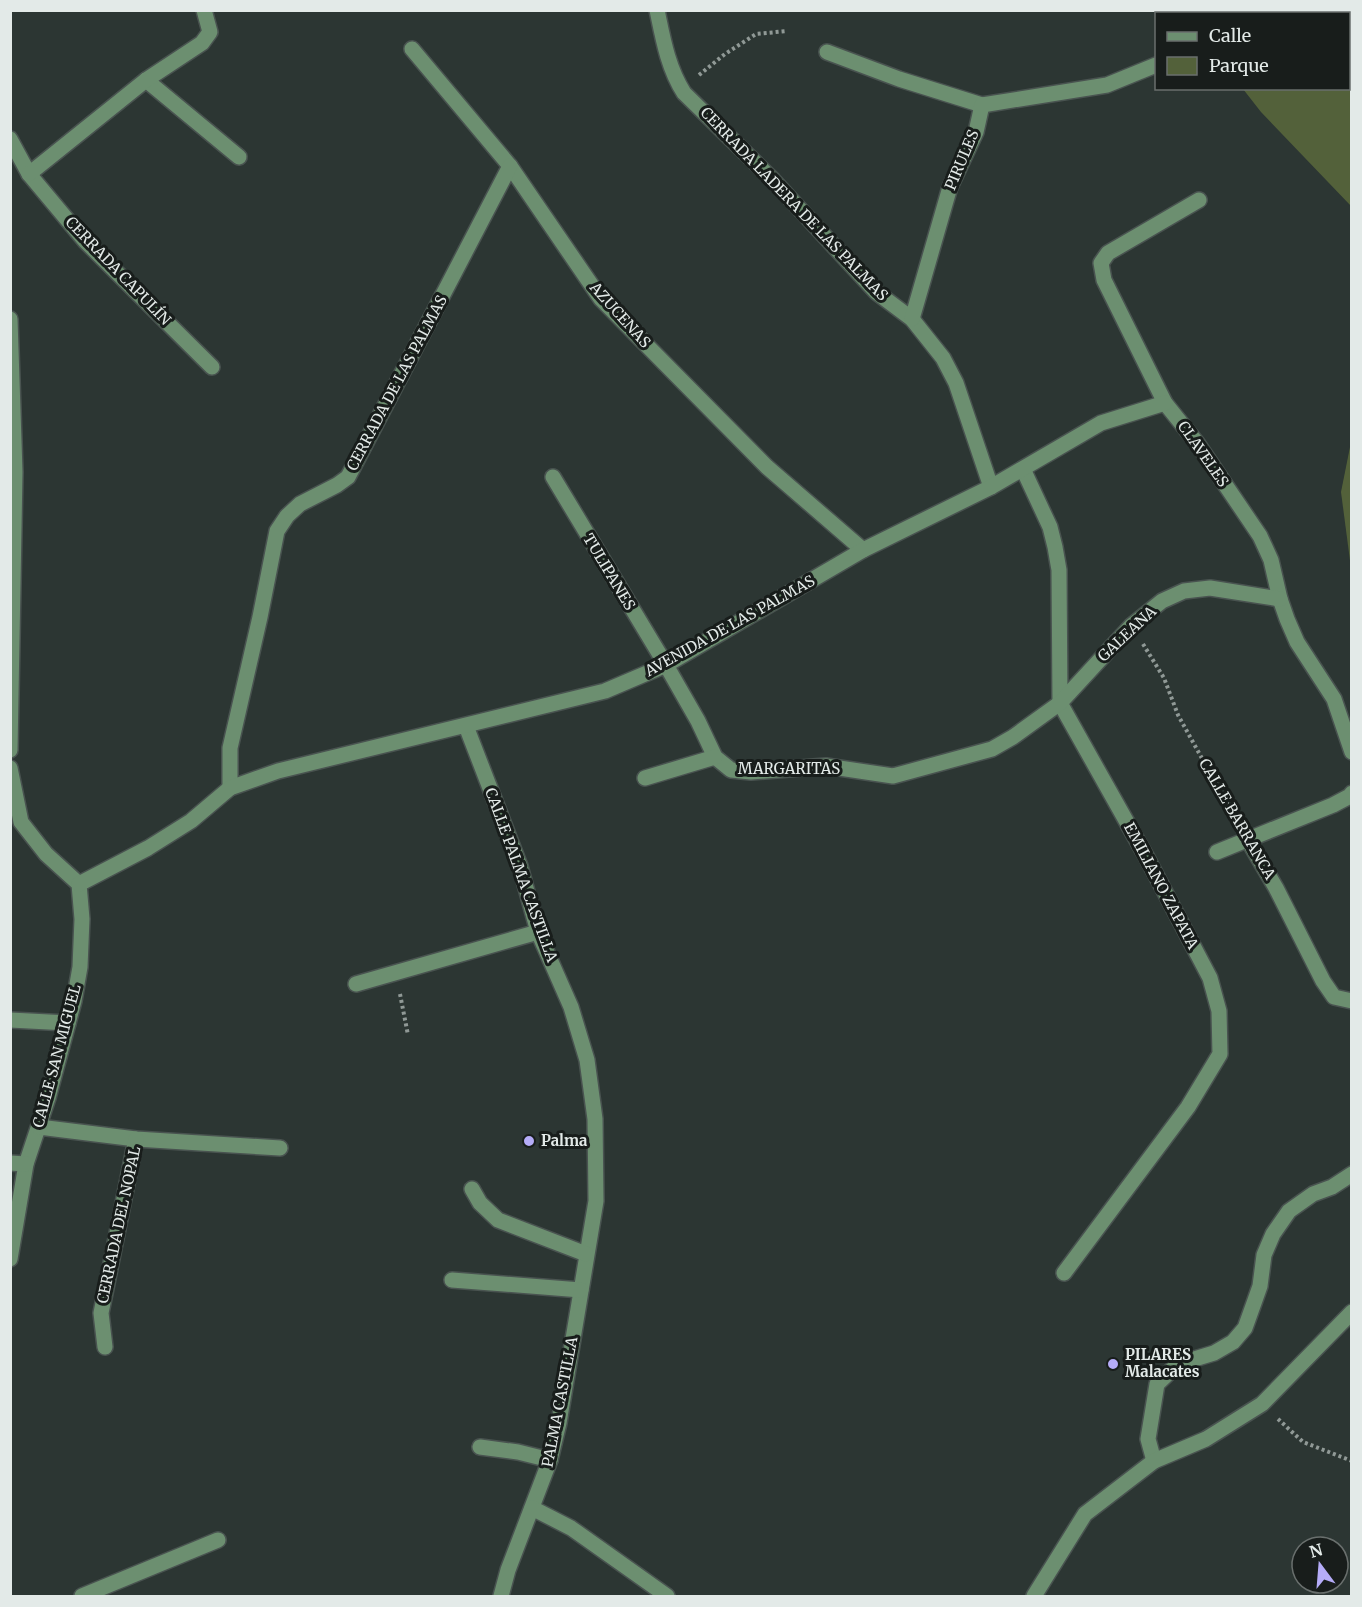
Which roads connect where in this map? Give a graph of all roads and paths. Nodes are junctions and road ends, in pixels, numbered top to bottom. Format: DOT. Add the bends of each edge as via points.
graph roads {
  1 [pos="204,10"];
  2 [pos="657,10"];
  3 [pos="787,31"];
  4 [pos="412,50"];
  5 [pos="827,52"];
  6 [pos="1155,64"];
  7 [pos="146,80"];
  8 [pos="682,89"];
  9 [pos="982,105"];
  10 [pos="10,139"];
  11 [pos="239,157"];
  12 [pos="510,166"];
  13 [pos="29,174"];
  14 [pos="1199,200"];
  15 [pos="10,319"];
  16 [pos="912,319"];
  17 [pos="212,367"];
  18 [pos="1166,403"];
  19 [pos="1023,469"];
  20 [pos="13,472"];
  21 [pos="553,477"];
  22 [pos="991,487"];
  23 [pos="863,550"];
  24 [pos="1280,599"];
  25 [pos="1131,626"];
  26 [pos="666,665"];
  27 [pos="1060,703"];
  28 [pos="466,726"];
  29 [pos="10,750"];
  30 [pos="1352,752"];
  31 [pos="715,757"];
  32 [pos="10,768"];
  33 [pos="645,778"];
  34 [pos="230,788"];
  35 [pos="1352,793"];
  36 [pos="1248,840"];
  37 [pos="1217,852"];
  38 [pos="80,884"];
  39 [pos="538,932"];
  40 [pos="396,971"];
  41 [pos="356,984"];
  42 [pos="1352,1001"];
  43 [pos="10,1020"];
  44 [pos="68,1023"];
  45 [pos="408,1035"];
  46 [pos="39,1127"];
  47 [pos="136,1139"];
  48 [pos="280,1148"];
  49 [pos="10,1163"];
  50 [pos="26,1164"];
  51 [pos="1352,1174"];
  52 [pos="472,1189"];
  53 [pos="596,1201"];
  54 [pos="586,1254"];
  55 [pos="10,1259"];
  56 [pos="1064,1273"];
  57 [pos="452,1280"];
  58 [pos="581,1290"];
  59 [pos="1352,1312"];
  60 [pos="105,1347"];
  61 [pos="1262,1404"];
  62 [pos="480,1446"];
  63 [pos="550,1460"];
  64 [pos="1154,1461"];
  65 [pos="1352,1461"];
  66 [pos="532,1508"];
  67 [pos="218,1540"];
  68 [pos="82,1596"];
  69 [pos="501,1596"];
  70 [pos="666,1596"];
  71 [pos="1034,1596"];
  1 -- 7 [label="street" via="210,32 202,43"];
  2 -- 8 [label="street, CERRADA LADERA DE LAS PALMAS" via="669,63"];
  3 -- 8 [label="path" via="756,34"];
  4 -- 12 [label="street, AZUCENAS"];
  5 -- 9 [label="street"];
  6 -- 9 [label="street" via="1107,85"];
  7 -- 11 [label="street"];
  7 -- 13 [label="street"];
  8 -- 16 [label="street, CERRADA LADERA DE LAS PALMAS" via="876,292"];
  9 -- 16 [label="street, PIRULES" via="976,132 950,186"];
  10 -- 13 [label="street, CERRADA CAPULÍN"];
  12 -- 23 [label="street, AZUCENAS" via="601,299 767,467"];
  12 -- 34 [label="street, CERRADA DE LAS PALMAS" via="348,477 300,504 277,531 230,748"];
  13 -- 17 [label="street, CERRADA CAPULÍN" via="85,241"];
  14 -- 18 [label="street, CLAVELES" via="1108,253 1101,264 1104,280"];
  15 -- 20 [label="street"];
  16 -- 22 [label="street, CERRADA LADERA DE LAS PALMAS" via="943,358 956,382"];
  18 -- 19 [label="street, AVENIDA DE LAS PALMAS" via="1101,423"];
  18 -- 24 [label="street, CLAVELES" via="1260,536 1271,560"];
  19 -- 22 [label="street, AVENIDA DE LAS PALMAS"];
  19 -- 27 [label="street, EMILIANO ZAPATA" via="1050,528 1059,570"];
  20 -- 29 [label="street"];
  21 -- 26 [label="street, TULIPANES"];
  22 -- 23 [label="street, AVENIDA DE LAS PALMAS"];
  23 -- 26 [label="street, AVENIDA DE LAS PALMAS"];
  24 -- 25 [label="street, GALEANA" via="1210,588 1184,591 1162,601"];
  24 -- 30 [label="street, CLAVELES" via="1298,642 1334,699"];
  25 -- 27 [label="street, GALEANA"];
  25 -- 36 [label="path, CALLE BARRANCA" via="1164,678 1178,715"];
  26 -- 28 [label="street, AVENIDA DE LAS PALMAS" via="605,691"];
  26 -- 31 [label="street"];
  27 -- 31 [label="street, MARGARITAS" via="992,748 893,776 826,766 731,770"];
  27 -- 56 [label="street, EMILIANO ZAPATA" via="1210,978 1219,1011 1220,1054 1188,1107"];
  28 -- 34 [label="street, AVENIDA DE LAS PALMAS" via="278,771"];
  28 -- 39 [label="street, CALLE PALMA CASTILLA" via="520,866"];
  31 -- 33 [label="street"];
  32 -- 38 [label="street" via="21,822 46,854"];
  34 -- 38 [label="street, AVENIDA DE LAS PALMAS" via="191,821"];
  35 -- 36 [label="street" via="1333,805"];
  36 -- 37 [label="street"];
  36 -- 42 [label="street, CALLE BARRANCA" via="1323,981 1334,997"];
  38 -- 44 [label="street, CALLE SAN MIGUEL" via="80,967"];
  39 -- 40 [label="street"];
  39 -- 53 [label="street, CALLE PALMA CASTILLA" via="571,1007 587,1060 595,1119"];
  40 -- 41 [label="street"];
  40 -- 45 [label="path"];
  43 -- 44 [label="street"];
  44 -- 46 [label="street, CALLE SAN MIGUEL"];
  46 -- 47 [label="street, CERRADA DEL NOPAL"];
  46 -- 50 [label="street, CALLE SAN MIGUEL"];
  47 -- 48 [label="street, CERRADA DEL NOPAL"];
  47 -- 60 [label="street, CERRADA DEL NOPAL" via="101,1313"];
  49 -- 50 [label="street"];
  50 -- 55 [label="street, CALLE SAN MIGUEL"];
  51 -- 64 [label="street" via="1289,1211 1264,1255 1254,1303 1245,1328 1233,1342 1214,1353 1178,1364 1157,1384 1148,1439"];
  52 -- 54 [label="street" via="498,1221"];
  53 -- 54 [label="street, PALMA CASTILLA"];
  54 -- 58 [label="street, PALMA CASTILLA"];
  57 -- 58 [label="street"];
  58 -- 63 [label="street, PALMA CASTILLA"];
  59 -- 61 [label="street"];
  61 -- 64 [label="street" via="1206,1439"];
  61 -- 65 [label="path" via="1303,1442"];
  62 -- 63 [label="street"];
  63 -- 66 [label="street, PALMA CASTILLA"];
  64 -- 71 [label="street" via="1085,1514"];
  66 -- 69 [label="street, PALMA CASTILLA"];
  66 -- 70 [label="street" via="571,1528"];
  67 -- 68 [label="street"];
}
